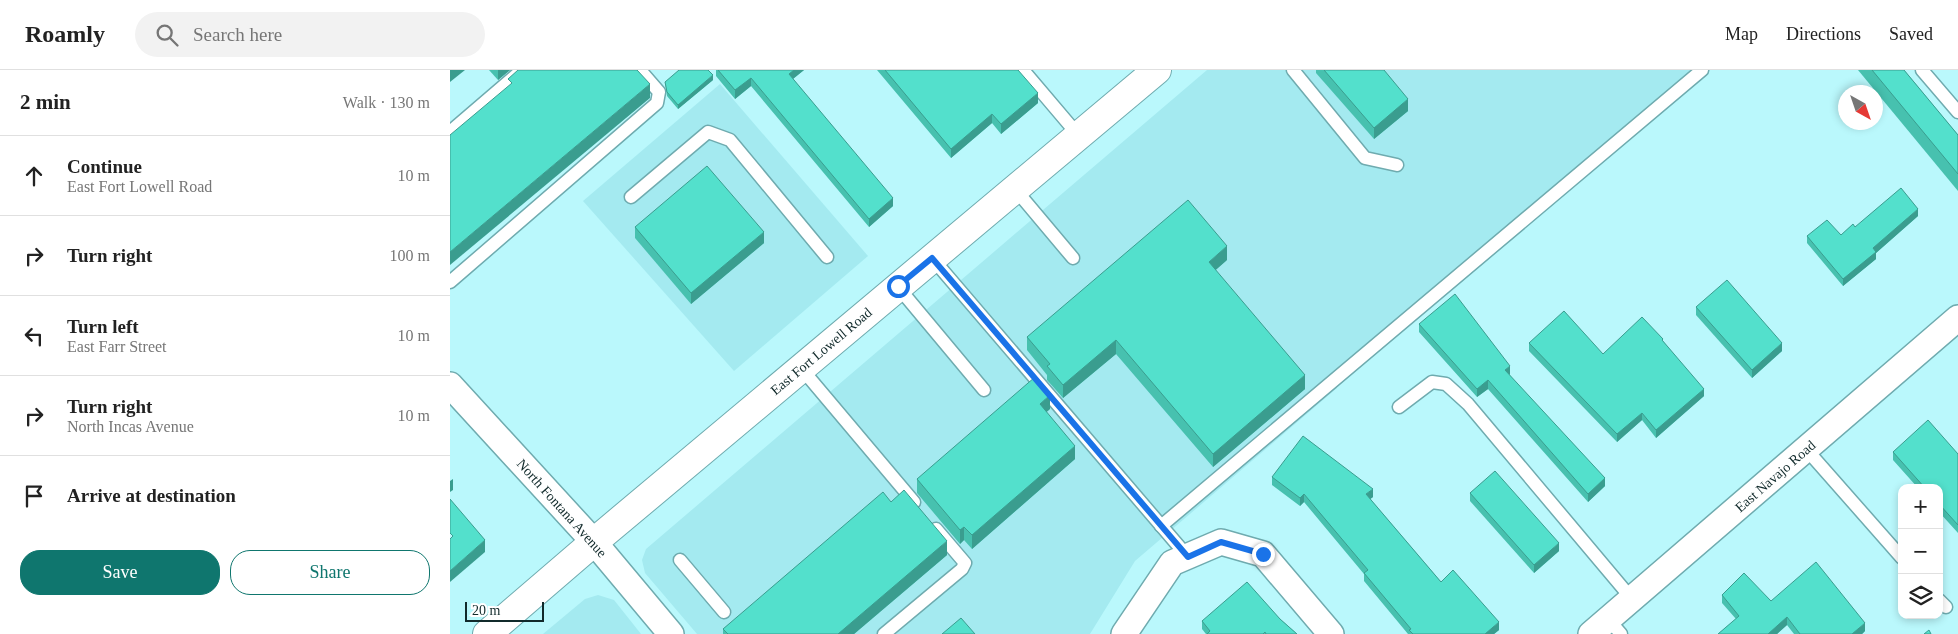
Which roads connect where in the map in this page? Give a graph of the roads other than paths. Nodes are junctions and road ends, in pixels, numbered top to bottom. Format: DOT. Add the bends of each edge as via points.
graph roads {
  1 [pos="522,70"];
  2 [pos="640,70"];
  3 [pos="1023,70"];
  4 [pos="1157,70"];
  5 [pos="1293,70"];
  6 [pos="1702,70"];
  7 [pos="1922,70"];
  8 [pos="1958,112"];
  9 [pos="450,132"];
  10 [pos="1079,136"];
  11 [pos="1397,165"];
  12 [pos="1014,190"];
  13 [pos="631,197"];
  14 [pos="827,257"];
  15 [pos="932,258"];
  16 [pos="1073,258"];
  17 [pos="450,282"];
  18 [pos="898,286"];
  19 [pos="1958,318"];
  20 [pos="800,368"];
  21 [pos="450,385"];
  22 [pos="984,390"];
  23 [pos="1400,407"];
  24 [pos="1806,449"];
  25 [pos="1161,526"];
  26 [pos="594,542"];
  27 [pos="1898,553"];
  28 [pos="1188,557"];
  29 [pos="680,560"];
  30 [pos="1632,599"];
  31 [pos="724,612"];
  32 [pos="1607,629"];
  33 [pos="488,634"];
  34 [pos="671,634"];
  35 [pos="884,634"];
  36 [pos="1124,634"];
  37 [pos="1331,634"];
  1 -- 9 [label="lane"];
  2 -- 17 [label="lane" via="659,92 657,103"];
  3 -- 10 [label="lane"];
  4 -- 10 [label="main road, East Fort Lowell Road"];
  5 -- 11 [label="lane" via="1365,158"];
  6 -- 25 [label="lane"];
  7 -- 8 [label="lane"];
  10 -- 12 [label="main road, East Fort Lowell Road"];
  12 -- 15 [label="main road, East Fort Lowell Road"];
  12 -- 16 [label="lane"];
  13 -- 14 [label="lane" via="708,132 730,140"];
  15 -- 18 [label="main road, East Fort Lowell Road"];
  15 -- 25 [label="lane"];
  18 -- 20 [label="main road, East Fort Lowell Road"];
  18 -- 22 [label="lane"];
  19 -- 24 [label="street, East Navajo Road"];
  20 -- 26 [label="main road, East Fort Lowell Road"];
  20 -- 35 [label="lane" via="965,563 962,569"];
  21 -- 26 [label="street, North Fontana Avenue"];
  23 -- 30 [label="lane" via="1432,382 1446,384 1468,404"];
  24 -- 27 [label="lane"];
  24 -- 30 [label="street, East Navajo Road"];
  25 -- 28 [label="lane"];
  26 -- 33 [label="main road, East Fort Lowell Road"];
  26 -- 34 [label="street, North Fontana Avenue"];
  28 -- 36 [label="street" via="1172,564"];
  28 -- 37 [label="street" via="1221,542 1263,554"];
  29 -- 31 [label="lane"];
  30 -- 32 [label="street, East Navajo Road"];
}
